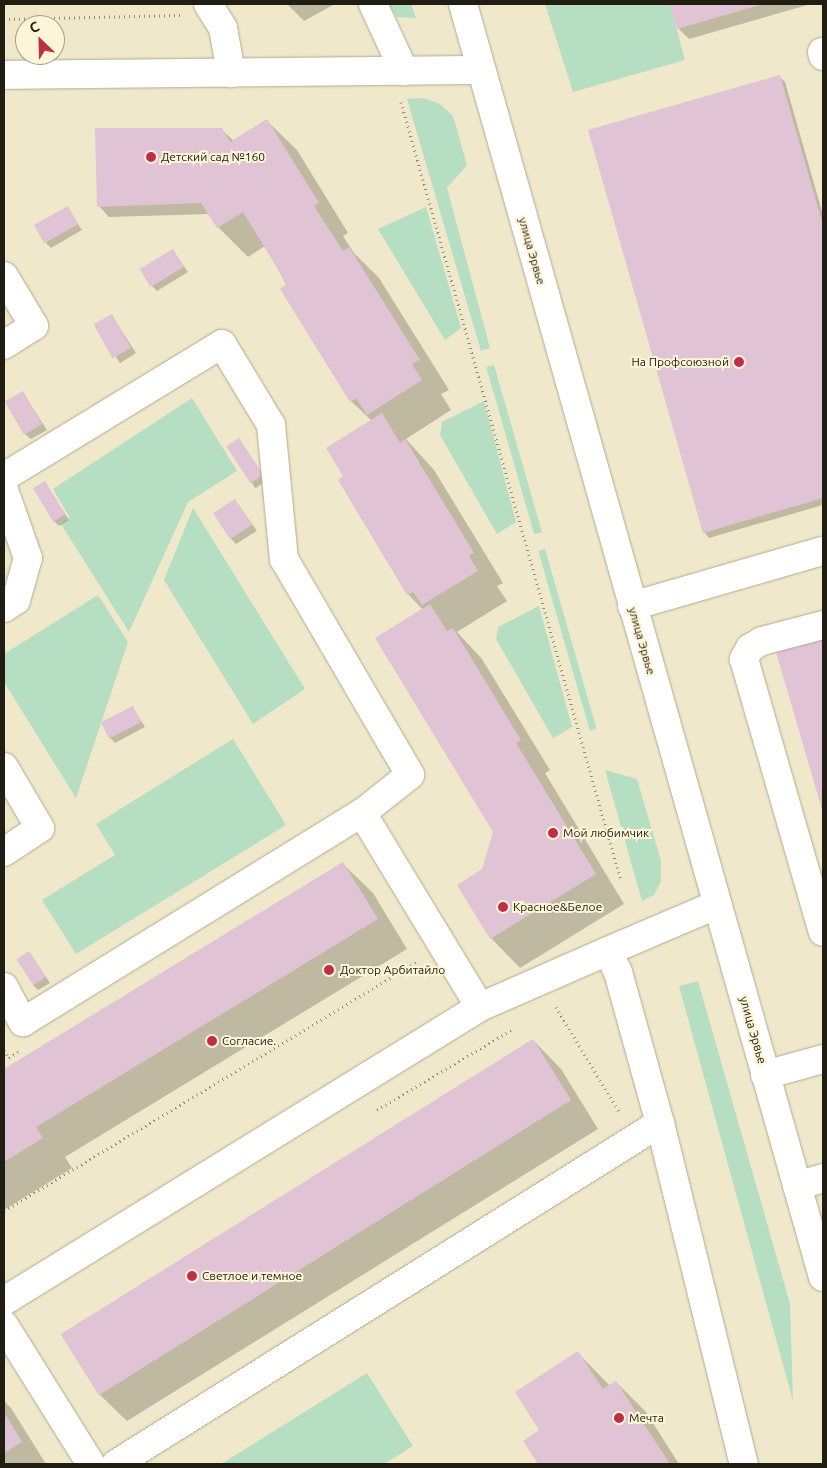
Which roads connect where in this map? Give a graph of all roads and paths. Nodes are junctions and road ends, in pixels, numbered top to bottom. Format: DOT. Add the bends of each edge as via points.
graph roads {
  1 [pos="208,4"];
  2 [pos="373,4"];
  3 [pos="463,4"];
  4 [pos="4,19"];
  5 [pos="223,28"];
  6 [pos="481,70"];
  7 [pos="404,71"];
  8 [pos="231,73"];
  9 [pos="4,75"];
  10 [pos="392,102"];
  11 [pos="4,276"];
  12 [pos="4,345"];
  13 [pos="4,477"];
  14 [pos="4,490"];
  15 [pos="823,550"];
  16 [pos="632,606"];
  17 [pos="4,608"];
  18 [pos="823,625"];
  19 [pos="4,767"];
  20 [pos="362,813"];
  21 [pos="4,852"];
  22 [pos="622,881"];
  23 [pos="716,905"];
  24 [pos="823,932"];
  25 [pos="608,951"];
  26 [pos="414,953"];
  27 [pos="4,987"];
  28 [pos="480,1007"];
  29 [pos="547,1008"];
  30 [pos="517,1027"];
  31 [pos="26,1047"];
  32 [pos="4,1050"];
  33 [pos="823,1059"];
  34 [pos="765,1075"];
  35 [pos="372,1114"];
  36 [pos="621,1115"];
  37 [pos="660,1123"];
  38 [pos="823,1178"];
  39 [pos="797,1186"];
  40 [pos="4,1211"];
  41 [pos="823,1278"];
  42 [pos="4,1301"];
  43 [pos="4,1325"];
  44 [pos="91,1464"];
  45 [pos="116,1464"];
  46 [pos="744,1464"];
  1 -- 5 [label="street"];
  2 -- 7 [label="street"];
  3 -- 6 [label="street, улица Эрвье"];
  4 -- 5 [label="path" via="188,15"];
  5 -- 8 [label="street"];
  6 -- 7 [label="street"];
  6 -- 16 [label="street, улица Эрвье"];
  7 -- 8 [label="street"];
  8 -- 9 [label="street"];
  10 -- 22 [label="path" via="401,102"];
  11 -- 12 [label="street" via="34,326"];
  13 -- 20 [label="street" via="222,344 271,425 284,559 410,775"];
  14 -- 17 [label="street" via="28,558 16,600"];
  15 -- 16 [label="street"];
  16 -- 23 [label="street, улица Эрвье"];
  18 -- 24 [label="street" via="762,640 750,648 744,660"];
  19 -- 21 [label="street" via="40,828"];
  20 -- 27 [label="street" via="23,1022"];
  20 -- 28 [label="street"];
  23 -- 25 [label="street"];
  23 -- 34 [label="street, улица Эрвье"];
  25 -- 28 [label="street"];
  25 -- 37 [label="street" via="618,972"];
  26 -- 40 [label="path" via="419,961"];
  28 -- 42 [label="street"];
  29 -- 36 [label="path" via="554,1004"];
  30 -- 35 [label="path"];
  31 -- 32 [label="path" via="9,1058"];
  33 -- 34 [label="street"];
  34 -- 39 [label="street, улица Эрвье"];
  37 -- 45 [label="street"];
  37 -- 46 [label="street"];
  38 -- 39 [label="street"];
  39 -- 41 [label="street, улица Эрвье"];
  43 -- 44 [label="street"];
}
